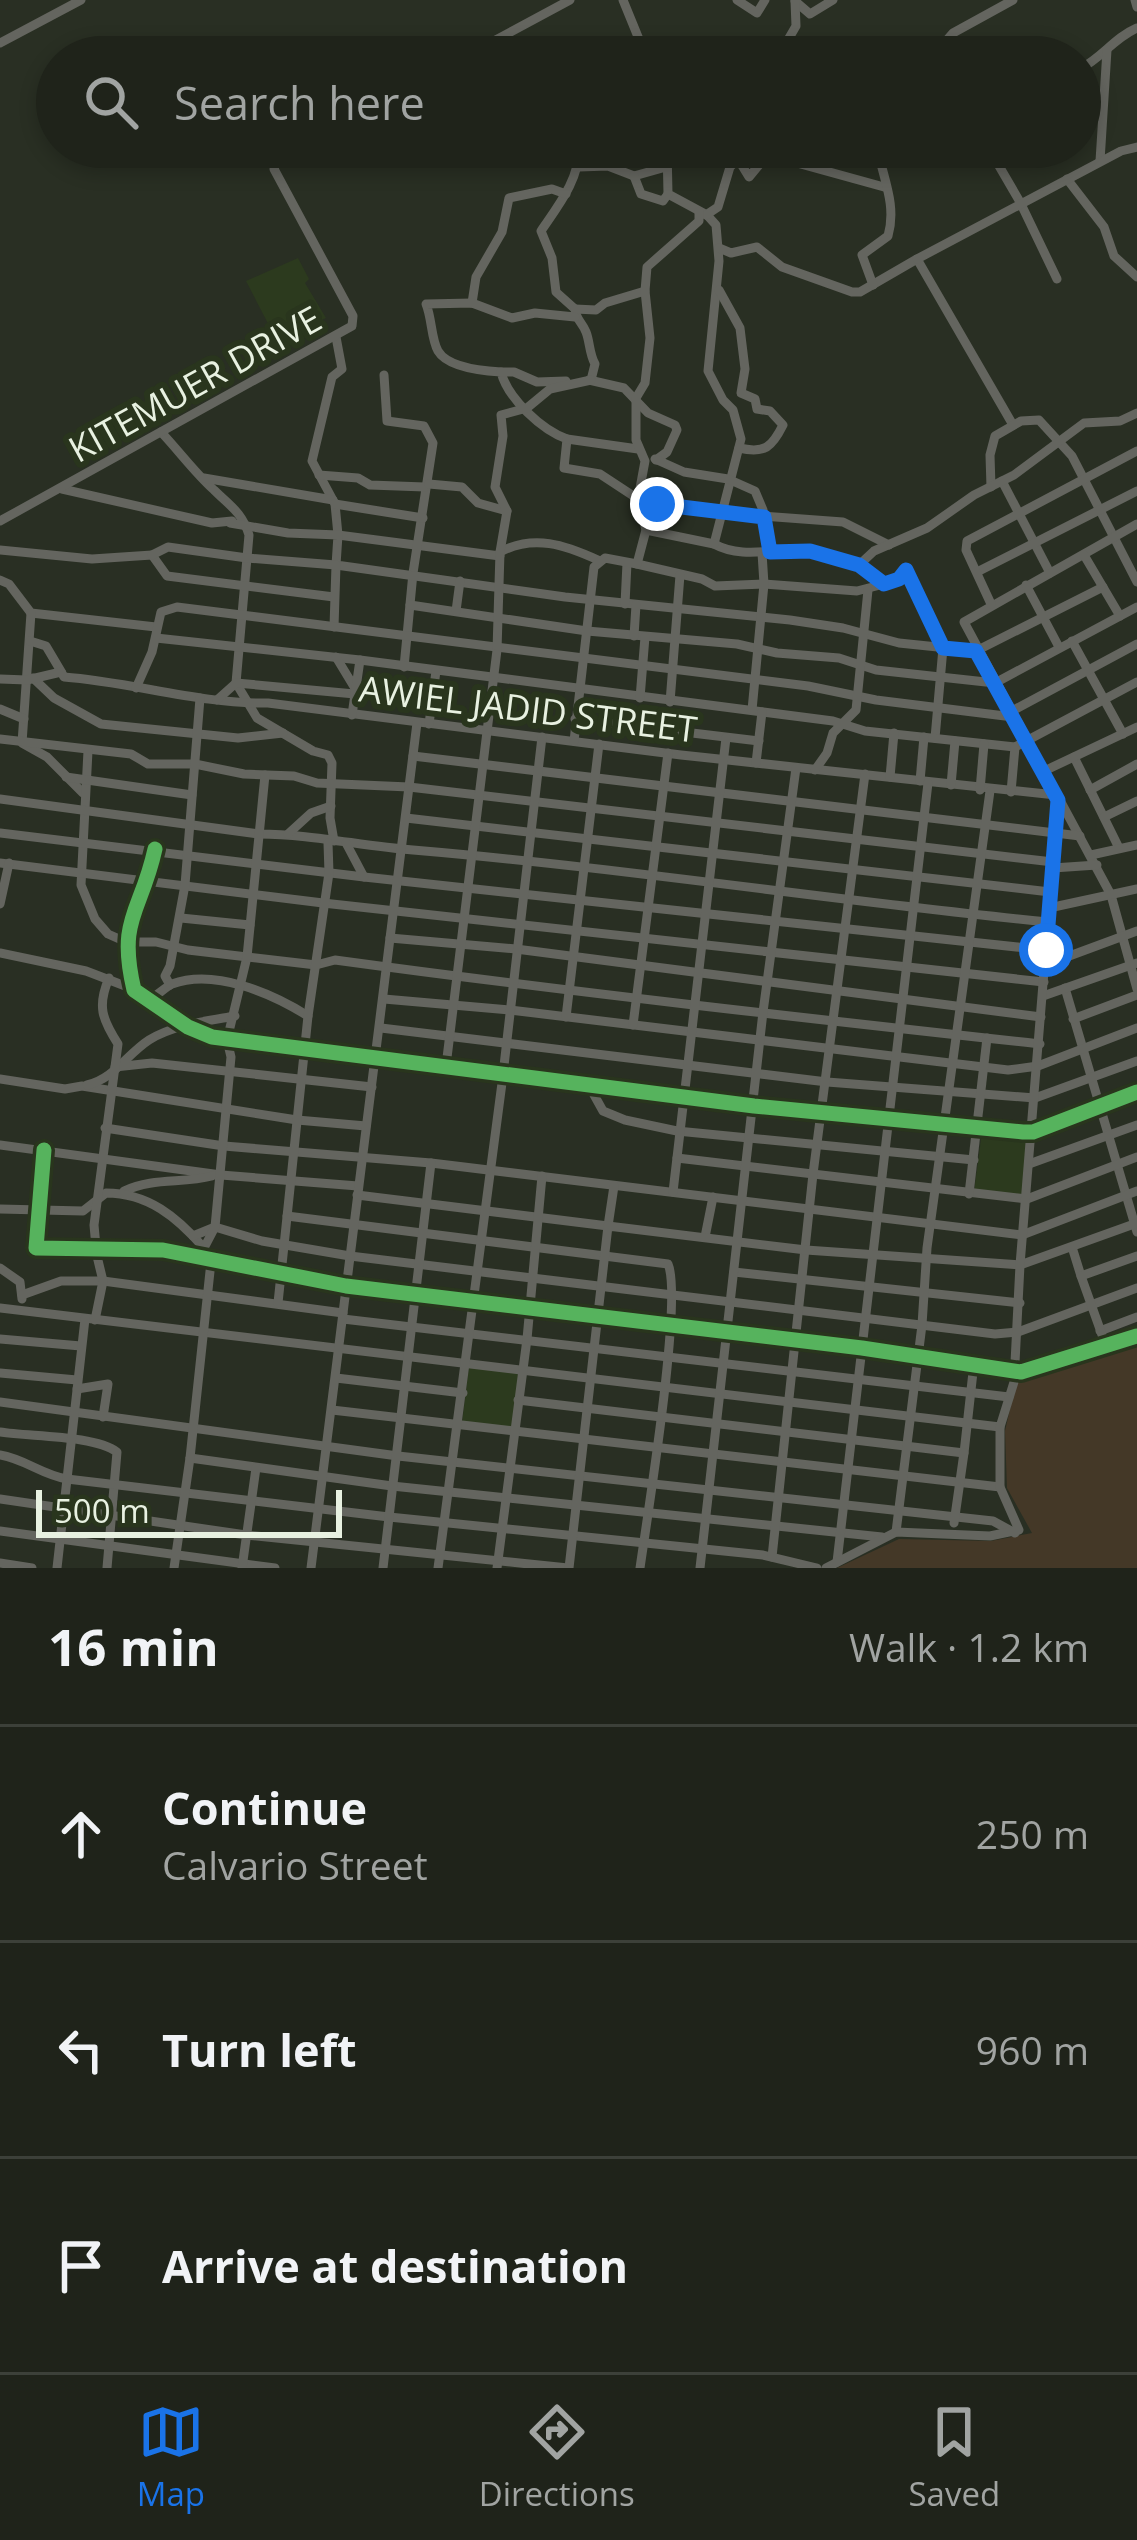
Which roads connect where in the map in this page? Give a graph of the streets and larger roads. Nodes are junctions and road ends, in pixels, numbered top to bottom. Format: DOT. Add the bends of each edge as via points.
graph roads {
  1 [pos="81,0"];
  2 [pos="569,0"];
  3 [pos="623,0"];
  4 [pos="737,0"];
  5 [pos="765,0"];
  6 [pos="794,0"];
  7 [pos="833,0"];
  8 [pos="1013,0"];
  9 [pos="1137,28"];
  10 [pos="503,36"];
  11 [pos="638,36"];
  12 [pos="791,36"];
  13 [pos="950,36"];
  14 [pos="0,43"];
  15 [pos="1107,50"];
  16 [pos="1101,54"];
  17 [pos="1101,145"];
  18 [pos="1137,147"];
  19 [pos="1101,161"];
  20 [pos="274,168"];
  21 [pos="579,168"];
  22 [pos="613,168"];
  23 [pos="660,168"];
  24 [pos="666,168"];
  25 [pos="730,168"];
  26 [pos="815,168"];
  27 [pos="881,168"];
  28 [pos="1000,168"];
  29 [pos="1087,168"];
  30 [pos="634,176"];
  31 [pos="1067,179"];
  32 [pos="884,187"];
  33 [pos="566,194"];
  34 [pos="668,194"];
  35 [pos="1020,202"];
  36 [pos="718,207"];
  37 [pos="703,213"];
  38 [pos="716,225"];
  39 [pos="718,248"];
  40 [pos="917,259"];
  41 [pos="1137,277"];
  42 [pos="717,279"];
  43 [pos="1057,279"];
  44 [pos="873,285"];
  45 [pos="645,291"];
  46 [pos="472,303"];
  47 [pos="575,313"];
  48 [pos="336,337"];
  49 [pos="501,372"];
  50 [pos="384,376"];
  51 [pos="591,380"];
  52 [pos="636,398"];
  53 [pos="527,408"];
  54 [pos="1137,413"];
  55 [pos="1013,424"];
  56 [pos="161,433"];
  57 [pos="567,439"];
  58 [pos="1059,442"];
  59 [pos="739,448"];
  60 [pos="1137,451"];
  61 [pos="646,455"];
  62 [pos="319,475"];
  63 [pos="204,478"];
  64 [pos="728,479"];
  65 [pos="1085,479"];
  66 [pos="1002,481"];
  67 [pos="428,486"];
  68 [pos="991,487"];
  69 [pos="61,489"];
  70 [pos="1137,491"];
  71 [pos="638,499"];
  72 [pos="334,502"];
  73 [pos="686,508"];
  74 [pos="1100,510"];
  75 [pos="238,511"];
  76 [pos="507,511"];
  77 [pos="643,511"];
  78 [pos="1018,512"];
  79 [pos="721,513"];
  80 [pos="764,517"];
  81 [pos="423,518"];
  82 [pos="0,521"];
  83 [pos="230,523"];
  84 [pos="1137,524"];
  85 [pos="246,526"];
  86 [pos="646,530"];
  87 [pos="338,535"];
  88 [pos="680,537"];
  89 [pos="1114,538"];
  90 [pos="1034,543"];
  91 [pos="714,544"];
  92 [pos="889,545"];
  93 [pos="416,547"];
  94 [pos="0,550"];
  95 [pos="766,552"];
  96 [pos="500,554"];
  97 [pos="152,555"];
  98 [pos="1084,555"];
  99 [pos="247,558"];
  100 [pos="598,560"];
  101 [pos="632,563"];
  102 [pos="336,565"];
  103 [pos="859,565"];
  104 [pos="977,572"];
  105 [pos="412,573"];
  106 [pos="1050,573"];
  107 [pos="680,575"];
  108 [pos="1136,576"];
  109 [pos="0,580"];
  110 [pos="460,581"];
  111 [pos="764,584"];
  112 [pos="884,584"];
  113 [pos="1025,585"];
  114 [pos="245,586"];
  115 [pos="500,586"];
  116 [pos="1102,587"];
  117 [pos="868,590"];
  118 [pos="334,597"];
  119 [pos="590,600"];
  120 [pos="631,604"];
  121 [pos="991,604"];
  122 [pos="410,605"];
  123 [pos="1137,607"];
  124 [pos="680,610"];
  125 [pos="456,611"];
  126 [pos="31,613"];
  127 [pos="243,616"];
  128 [pos="1120,616"];
  129 [pos="1042,618"];
  130 [pos="761,619"];
  131 [pos="496,620"];
  132 [pos="331,626"];
  133 [pos="156,632"];
  134 [pos="587,632"];
  135 [pos="863,635"];
  136 [pos="639,636"];
  137 [pos="407,637"];
  138 [pos="676,640"];
  139 [pos="31,641"];
  140 [pos="1072,641"];
  141 [pos="1137,644"];
  142 [pos="1059,647"];
  143 [pos="239,648"];
  144 [pos="758,648"];
  145 [pos="943,648"];
  146 [pos="497,650"];
  147 [pos="976,651"];
  148 [pos="332,657"];
  149 [pos="584,658"];
  150 [pos="359,660"];
  151 [pos="860,665"];
  152 [pos="642,666"];
  153 [pos="404,667"];
  154 [pos="674,669"];
  155 [pos="1088,670"];
  156 [pos="436,671"];
  157 [pos="62,673"];
  158 [pos="940,678"];
  159 [pos="0,679"];
  160 [pos="29,679"];
  161 [pos="491,679"];
  162 [pos="755,680"];
  163 [pos="236,682"];
  164 [pos="1137,682"];
  165 [pos="995,683"];
  166 [pos="136,688"];
  167 [pos="353,689"];
  168 [pos="579,691"];
  169 [pos="858,697"];
  170 [pos="200,698"];
  171 [pos="640,698"];
  172 [pos="217,700"];
  173 [pos="1103,700"];
  174 [pos="431,701"];
  175 [pos="670,702"];
  176 [pos="685,704"];
  177 [pos="249,705"];
  178 [pos="937,707"];
  179 [pos="0,710"];
  180 [pos="757,711"];
  181 [pos="1011,714"];
  182 [pos="352,715"];
  183 [pos="24,718"];
  184 [pos="575,719"];
  185 [pos="417,723"];
  186 [pos="429,724"];
  187 [pos="843,726"];
  188 [pos="1137,727"];
  189 [pos="485,731"];
  190 [pos="197,732"];
  191 [pos="284,733"];
  192 [pos="682,733"];
  193 [pos="894,733"];
  194 [pos="1123,734"];
  195 [pos="542,737"];
  196 [pos="726,738"];
  197 [pos="929,738"];
  198 [pos="0,739"];
  199 [pos="574,741"];
  200 [pos="758,741"];
  201 [pos="956,741"];
  202 [pos="22,743"];
  203 [pos="599,744"];
  204 [pos="984,744"];
  205 [pos="1020,744"];
  206 [pos="88,751"];
  207 [pos="668,753"];
  208 [pos="413,756"];
  209 [pos="1073,757"];
  210 [pos="722,759"];
  211 [pos="756,763"];
  212 [pos="195,764"];
  213 [pos="481,764"];
  214 [pos="1137,764"];
  215 [pos="796,768"];
  216 [pos="815,770"];
  217 [pos="538,771"];
  218 [pos="1042,772"];
  219 [pos="865,774"];
  220 [pos="265,775"];
  221 [pos="66,777"];
  222 [pos="890,777"];
  223 [pos="593,778"];
  224 [pos="86,779"];
  225 [pos="924,782"];
  226 [pos="332,785"];
  227 [pos="951,785"];
  228 [pos="664,786"];
  229 [pos="410,787"];
  230 [pos="985,790"];
  231 [pos="1090,790"];
  232 [pos="719,793"];
  233 [pos="1011,793"];
  234 [pos="84,795"];
  235 [pos="192,795"];
  236 [pos="477,796"];
  237 [pos="1057,798"];
  238 [pos="0,799"];
  239 [pos="793,801"];
  240 [pos="534,802"];
  241 [pos="1137,802"];
  242 [pos="331,806"];
  243 [pos="61,807"];
  244 [pos="589,808"];
  245 [pos="860,808"];
  246 [pos="87,811"];
  247 [pos="923,816"];
  248 [pos="660,817"];
  249 [pos="1104,817"];
  250 [pos="406,818"];
  251 [pos="986,824"];
  252 [pos="189,825"];
  253 [pos="474,825"];
  254 [pos="716,825"];
  255 [pos="530,832"];
  256 [pos="0,833"];
  257 [pos="1055,833"];
  258 [pos="259,834"];
  259 [pos="288,834"];
  260 [pos="788,835"];
  261 [pos="1080,836"];
  262 [pos="336,839"];
  263 [pos="587,839"];
  264 [pos="857,840"];
  265 [pos="83,843"];
  266 [pos="1137,845"];
  267 [pos="656,847"];
  268 [pos="920,848"];
  269 [pos="1119,848"];
  270 [pos="154,849"];
  271 [pos="402,849"];
  272 [pos="188,854"];
  273 [pos="471,855"];
  274 [pos="711,855"];
  275 [pos="982,855"];
  276 [pos="526,860"];
  277 [pos="1094,860"];
  278 [pos="783,862"];
  279 [pos="5,863"];
  280 [pos="257,863"];
  281 [pos="1053,865"];
  282 [pos="583,868"];
  283 [pos="854,871"];
  284 [pos="328,873"];
  285 [pos="82,874"];
  286 [pos="652,877"];
  287 [pos="364,878"];
  288 [pos="916,878"];
  289 [pos="397,881"];
  290 [pos="148,882"];
  291 [pos="708,884"];
  292 [pos="185,885"];
  293 [pos="977,885"];
  294 [pos="468,886"];
  295 [pos="1137,890"];
  296 [pos="779,891"];
  297 [pos="523,892"];
  298 [pos="1050,892"];
  299 [pos="253,894"];
  300 [pos="1111,895"];
  301 [pos="579,899"];
  302 [pos="849,901"];
  303 [pos="323,903"];
  304 [pos="0,904"];
  305 [pos="647,907"];
  306 [pos="913,907"];
  307 [pos="1049,908"];
  308 [pos="394,910"];
  309 [pos="707,913"];
  310 [pos="974,915"];
  311 [pos="465,917"];
  312 [pos="181,918"];
  313 [pos="775,920"];
  314 [pos="1048,922"];
  315 [pos="520,923"];
  316 [pos="250,925"];
  317 [pos="577,928"];
  318 [pos="845,929"];
  319 [pos="1137,932"];
  320 [pos="911,936"];
  321 [pos="644,937"];
  322 [pos="1123,937"];
  323 [pos="390,938"];
  324 [pos="126,943"];
  325 [pos="703,943"];
  326 [pos="969,943"];
  327 [pos="462,944"];
  328 [pos="174,948"];
  329 [pos="516,949"];
  330 [pos="1046,950"];
  331 [pos="772,951"];
  332 [pos="0,953"];
  333 [pos="247,957"];
  334 [pos="572,957"];
  335 [pos="842,959"];
  336 [pos="1045,964"];
  337 [pos="316,965"];
  338 [pos="906,965"];
  339 [pos="1134,965"];
  340 [pos="386,966"];
  341 [pos="640,966"];
  342 [pos="964,972"];
  343 [pos="458,973"];
  344 [pos="700,974"];
  345 [pos="109,978"];
  346 [pos="512,982"];
  347 [pos="767,982"];
  348 [pos="1044,982"];
  349 [pos="172,984"];
  350 [pos="243,986"];
  351 [pos="1066,988"];
  352 [pos="569,989"];
  353 [pos="837,989"];
  354 [pos="134,990"];
  355 [pos="1137,992"];
  356 [pos="1043,996"];
  357 [pos="634,998"];
  358 [pos="904,998"];
  359 [pos="383,999"];
  360 [pos="148,1000"];
  361 [pos="453,1004"];
  362 [pos="695,1005"];
  363 [pos="960,1005"];
  364 [pos="510,1010"];
  365 [pos="763,1012"];
  366 [pos="235,1016"];
  367 [pos="308,1016"];
  368 [pos="566,1017"];
  369 [pos="1042,1017"];
  370 [pos="1073,1019"];
  371 [pos="833,1020"];
  372 [pos="632,1025"];
  373 [pos="188,1027"];
  374 [pos="380,1028"];
  375 [pos="900,1028"];
  376 [pos="1137,1028"];
  377 [pos="692,1033"];
  378 [pos="955,1034"];
  379 [pos="449,1036"];
  380 [pos="987,1038"];
  381 [pos="227,1040"];
  382 [pos="507,1040"];
  383 [pos="762,1043"];
  384 [pos="118,1044"];
  385 [pos="1040,1044"];
  386 [pos="304,1047"];
  387 [pos="1083,1049"];
  388 [pos="831,1050"];
  389 [pos="131,1054"];
  390 [pos="376,1058"];
  391 [pos="897,1058"];
  392 [pos="1137,1061"];
  393 [pos="688,1062"];
  394 [pos="145,1063"];
  395 [pos="951,1064"];
  396 [pos="446,1066"];
  397 [pos="1038,1066"];
  398 [pos="115,1067"];
  399 [pos="984,1067"];
  400 [pos="230,1070"];
  401 [pos="504,1072"];
  402 [pos="759,1073"];
  403 [pos="302,1077"];
  404 [pos="1090,1078"];
  405 [pos="2,1081"];
  406 [pos="827,1082"];
  407 [pos="588,1084"];
  408 [pos="82,1086"];
  409 [pos="372,1088"];
  410 [pos="894,1088"];
  411 [pos="1137,1092"];
  412 [pos="113,1094"];
  413 [pos="948,1094"];
  414 [pos="982,1096"];
  415 [pos="684,1097"];
  416 [pos="1035,1098"];
  417 [pos="754,1106"];
  418 [pos="1097,1106"];
  419 [pos="227,1110"];
  420 [pos="822,1114"];
  421 [pos="890,1119"];
  422 [pos="297,1120"];
  423 [pos="944,1123"];
  424 [pos="367,1126"];
  425 [pos="1137,1126"];
  426 [pos="980,1127"];
  427 [pos="105,1128"];
  428 [pos="677,1131"];
  429 [pos="1033,1132"];
  430 [pos="750,1136"];
  431 [pos="1110,1136"];
  432 [pos="818,1144"];
  433 [pos="0,1145"];
  434 [pos="224,1146"];
  435 [pos="44,1150"];
  436 [pos="293,1151"];
  437 [pos="887,1153"];
  438 [pos="362,1156"];
  439 [pos="941,1157"];
  440 [pos="1137,1157"];
  441 [pos="677,1158"];
  442 [pos="105,1159"];
  443 [pos="974,1160"];
  444 [pos="431,1163"];
  445 [pos="1029,1164"];
  446 [pos="1118,1165"];
  447 [pos="746,1166"];
  448 [pos="489,1170"];
  449 [pos="814,1174"];
  450 [pos="218,1175"];
  451 [pos="542,1177"];
  452 [pos="289,1182"];
  453 [pos="883,1182"];
  454 [pos="614,1186"];
  455 [pos="936,1190"];
  456 [pos="358,1191"];
  457 [pos="673,1192"];
  458 [pos="119,1193"];
  459 [pos="1131,1193"];
  460 [pos="969,1194"];
  461 [pos="100,1195"];
  462 [pos="712,1197"];
  463 [pos="1028,1199"];
  464 [pos="742,1203"];
  465 [pos="426,1204"];
  466 [pos="0,1209"];
  467 [pos="39,1209"];
  468 [pos="485,1210"];
  469 [pos="810,1210"];
  470 [pos="76,1211"];
  471 [pos="287,1216"];
  472 [pos="538,1216"];
  473 [pos="878,1218"];
  474 [pos="931,1224"];
  475 [pos="94,1225"];
  476 [pos="353,1226"];
  477 [pos="608,1226"];
  478 [pos="214,1227"];
  479 [pos="1136,1227"];
  480 [pos="424,1234"];
  481 [pos="1022,1235"];
  482 [pos="194,1236"];
  483 [pos="705,1238"];
  484 [pos="482,1240"];
  485 [pos="738,1242"];
  486 [pos="284,1246"];
  487 [pos="536,1247"];
  488 [pos="1072,1247"];
  489 [pos="204,1248"];
  490 [pos="806,1250"];
  491 [pos="96,1254"];
  492 [pos="350,1256"];
  493 [pos="605,1256"];
  494 [pos="873,1256"];
  495 [pos="1137,1256"];
  496 [pos="929,1259"];
  497 [pos="211,1262"];
  498 [pos="421,1264"];
  499 [pos="1020,1265"];
  500 [pos="0,1268"];
  501 [pos="475,1271"];
  502 [pos="734,1272"];
  503 [pos="281,1274"];
  504 [pos="534,1276"];
  505 [pos="1081,1276"];
  506 [pos="80,1280"];
  507 [pos="104,1281"];
  508 [pos="801,1281"];
  509 [pos="601,1285"];
  510 [pos="346,1286"];
  511 [pos="870,1288"];
  512 [pos="1137,1288"];
  513 [pos="416,1294"];
  514 [pos="22,1295"];
  515 [pos="206,1295"];
  516 [pos="673,1295"];
  517 [pos="925,1295"];
  518 [pos="471,1302"];
  519 [pos="732,1302"];
  520 [pos="278,1303"];
  521 [pos="1020,1303"];
  522 [pos="1091,1307"];
  523 [pos="0,1308"];
  524 [pos="530,1308"];
  525 [pos="19,1310"];
  526 [pos="798,1311"];
  527 [pos="343,1316"];
  528 [pos="597,1316"];
  529 [pos="1137,1317"];
  530 [pos="866,1318"];
  531 [pos="90,1319"];
  532 [pos="412,1325"];
  533 [pos="669,1325"];
  534 [pos="922,1325"];
  535 [pos="202,1331"];
  536 [pos="1100,1331"];
  537 [pos="469,1332"];
  538 [pos="1018,1332"];
  539 [pos="727,1333"];
  540 [pos="1137,1336"];
  541 [pos="527,1339"];
  542 [pos="0,1340"];
  543 [pos="795,1341"];
  544 [pos="81,1346"];
  545 [pos="593,1346"];
  546 [pos="1106,1346"];
  547 [pos="339,1348"];
  548 [pos="862,1348"];
  549 [pos="667,1356"];
  550 [pos="917,1356"];
  551 [pos="409,1357"];
  552 [pos="467,1363"];
  553 [pos="724,1363"];
  554 [pos="974,1363"];
  555 [pos="521,1369"];
  556 [pos="793,1370"];
  557 [pos="1015,1370"];
  558 [pos="0,1373"];
  559 [pos="336,1378"];
  560 [pos="589,1378"];
  561 [pos="859,1378"];
  562 [pos="77,1384"];
  563 [pos="915,1384"];
  564 [pos="405,1386"];
  565 [pos="663,1386"];
  566 [pos="723,1391"];
  567 [pos="463,1393"];
  568 [pos="971,1393"];
  569 [pos="1009,1397"];
  570 [pos="518,1400"];
  571 [pos="790,1401"];
  572 [pos="0,1402"];
  573 [pos="585,1408"];
  574 [pos="855,1409"];
  575 [pos="332,1410"];
  576 [pos="74,1411"];
  577 [pos="103,1417"];
  578 [pos="911,1417"];
  579 [pos="401,1418"];
  580 [pos="659,1418"];
  581 [pos="968,1422"];
  582 [pos="458,1425"];
  583 [pos="716,1425"];
  584 [pos="1000,1427"];
  585 [pos="191,1430"];
  586 [pos="515,1431"];
  587 [pos="0,1432"];
  588 [pos="786,1432"];
  589 [pos="251,1438"];
  590 [pos="853,1438"];
  591 [pos="71,1440"];
  592 [pos="582,1440"];
  593 [pos="328,1447"];
  594 [pos="908,1447"];
  595 [pos="655,1449"];
  596 [pos="964,1453"];
  597 [pos="0,1455"];
  598 [pos="398,1456"];
  599 [pos="712,1456"];
  600 [pos="190,1458"];
  601 [pos="452,1460"];
  602 [pos="782,1464"];
  603 [pos="509,1466"];
  604 [pos="254,1467"];
  605 [pos="848,1472"];
  606 [pos="577,1473"];
  607 [pos="324,1476"];
  608 [pos="67,1479"];
  609 [pos="903,1479"];
  610 [pos="651,1480"];
  611 [pos="117,1483"];
  612 [pos="959,1484"];
  613 [pos="392,1486"];
  614 [pos="1000,1487"];
  615 [pos="708,1488"];
  616 [pos="447,1491"];
  617 [pos="184,1492"];
  618 [pos="506,1497"];
  619 [pos="781,1497"];
  620 [pos="0,1499"];
  621 [pos="251,1502"];
  622 [pos="574,1503"];
  623 [pos="844,1503"];
  624 [pos="64,1507"];
  625 [pos="319,1509"];
  626 [pos="648,1511"];
  627 [pos="898,1511"];
  628 [pos="112,1515"];
  629 [pos="389,1517"];
  630 [pos="955,1518"];
  631 [pos="705,1519"];
  632 [pos="444,1522"];
  633 [pos="179,1525"];
  634 [pos="775,1526"];
  635 [pos="502,1529"];
  636 [pos="0,1531"];
  637 [pos="840,1533"];
  638 [pos="1015,1533"];
  639 [pos="951,1534"];
  640 [pos="246,1535"];
  641 [pos="891,1535"];
  642 [pos="571,1536"];
  643 [pos="60,1538"];
  644 [pos="315,1542"];
  645 [pos="644,1544"];
  646 [pos="109,1545"];
  647 [pos="385,1550"];
  648 [pos="703,1550"];
  649 [pos="734,1553"];
  650 [pos="176,1555"];
  651 [pos="767,1556"];
  652 [pos="439,1562"];
  653 [pos="0,1563"];
  654 [pos="498,1565"];
  655 [pos="243,1566"];
  656 [pos="827,1566"];
  657 [pos="32,1568"];
  658 [pos="57,1568"];
  659 [pos="107,1568"];
  660 [pos="174,1568"];
  661 [pos="274,1568"];
  662 [pos="311,1568"];
  663 [pos="382,1568"];
  664 [pos="568,1568"];
  665 [pos="640,1568"];
  666 [pos="700,1568"];
  667 [pos="732,1568"];
  668 [pos="762,1568"];
  1 -- 14 [label="street"];
  2 -- 10 [label="street"];
  3 -- 11 [label="street"];
  4 -- 5 [label="street" via="757,13"];
  6 -- 7 [label="street" via="810,14"];
  6 -- 12 [label="street"];
  8 -- 13 [label="street"];
  9 -- 15 [label="street"];
  15 -- 16 [label="street"];
  15 -- 17 [label="street"];
  18 -- 19 [label="street"];
  20 -- 48 [label="street, KITEMUER DRIVE" via="352,316 352,326"];
  21 -- 33 [label="street"];
  22 -- 30 [label="street"];
  23 -- 30 [label="street"];
  24 -- 34 [label="street"];
  25 -- 36 [label="street"];
  26 -- 32 [label="street"];
  27 -- 32 [label="street"];
  28 -- 35 [label="street"];
  29 -- 31 [label="street"];
  30 -- 34 [label="street" via="641,194 663,201"];
  31 -- 35 [label="street"];
  31 -- 41 [label="street" via="1104,227 1114,256"];
  32 -- 44 [label="street" via="893,203 891,229 862,255"];
  33 -- 46 [label="street" via="509,198"];
  33 -- 47 [label="street" via="541,231 556,292"];
  34 -- 37 [label="street"];
  35 -- 40 [label="street"];
  35 -- 43 [label="street"];
  36 -- 37 [label="street"];
  36 -- 38 [label="street"];
  37 -- 38 [label="street"];
  37 -- 45 [label="street" via="650,262"];
  38 -- 39 [label="street"];
  39 -- 42 [label="street"];
  39 -- 44 [label="street" via="758,247 782,267 843,290"];
  40 -- 44 [label="street"];
  40 -- 55 [label="street"];
  42 -- 59 [label="street" via="707,369 733,410"];
  42 -- 59 [label="street" via="740,328 741,393 783,425 765,450"];
  45 -- 47 [label="street"];
  45 -- 52 [label="street" via="650,338"];
  46 -- 47 [label="street" via="512,318"];
  46 -- 49 [label="street" via="427,304 438,351"];
  47 -- 51 [label="street" via="596,364"];
  48 -- 56 [label="street, KITEMUER DRIVE"];
  48 -- 62 [label="street" via="342,369 332,377 314,447"];
  49 -- 51 [label="street" via="537,382"];
  49 -- 53 [label="street"];
  50 -- 67 [label="street" via="388,421 424,426 432,437"];
  51 -- 52 [label="street"];
  51 -- 53 [label="street" via="550,388"];
  52 -- 61 [label="street"];
  52 -- 61 [label="street" via="677,430 667,452"];
  53 -- 57 [label="street" via="543,430"];
  53 -- 76 [label="street" via="501,415 495,487"];
  54 -- 58 [label="street" via="1088,421"];
  55 -- 58 [label="street" via="1039,420"];
  55 -- 68 [label="street" via="991,445"];
  56 -- 63 [label="street"];
  56 -- 69 [label="street, KITEMUER DRIVE"];
  57 -- 61 [label="street"];
  57 -- 71 [label="street" via="564,468 600,474"];
  58 -- 65 [label="street"];
  58 -- 66 [label="street"];
  59 -- 64 [label="street"];
  60 -- 65 [label="street"];
  61 -- 64 [label="street"];
  61 -- 71 [label="street"];
  62 -- 67 [label="street"];
  62 -- 72 [label="street"];
  63 -- 72 [label="street"];
  63 -- 75 [label="street"];
  64 -- 79 [label="street"];
  64 -- 80 [label="street" via="755,491"];
  65 -- 74 [label="street"];
  65 -- 78 [label="street"];
  66 -- 68 [label="street"];
  66 -- 78 [label="street"];
  67 -- 76 [label="street" via="462,487"];
  67 -- 81 [label="street"];
  68 -- 92 [label="street"];
  69 -- 82 [label="street, KITEMUER DRIVE"];
  69 -- 83 [label="street"];
  70 -- 74 [label="street"];
  71 -- 77 [label="street"];
  72 -- 81 [label="street"];
  72 -- 87 [label="street"];
  73 -- 77 [label="street" via="661,503"];
  73 -- 79 [label="street"];
  73 -- 88 [label="street"];
  74 -- 89 [label="street"];
  74 -- 90 [label="street"];
  75 -- 83 [label="street"];
  75 -- 85 [label="street"];
  76 -- 96 [label="street"];
  77 -- 86 [label="street"];
  78 -- 90 [label="street"];
  78 -- 104 [label="street" via="967,541"];
  79 -- 80 [label="street"];
  79 -- 91 [label="street"];
  80 -- 92 [label="street" via="843,522"];
  80 -- 95 [label="street"];
  81 -- 93 [label="street"];
  83 -- 85 [label="street"];
  84 -- 89 [label="street"];
  85 -- 87 [label="street"];
  85 -- 99 [label="street"];
  86 -- 88 [label="street"];
  86 -- 101 [label="street"];
  87 -- 93 [label="street"];
  87 -- 102 [label="street"];
  88 -- 91 [label="street"];
  89 -- 98 [label="street"];
  89 -- 108 [label="street"];
  90 -- 104 [label="street"];
  90 -- 106 [label="street"];
  91 -- 95 [label="street"];
  92 -- 103 [label="street"];
  93 -- 96 [label="street"];
  93 -- 105 [label="street"];
  94 -- 97 [label="street"];
  95 -- 103 [label="street" via="810,551"];
  95 -- 111 [label="street"];
  96 -- 100 [label="street" via="519,542 547,542"];
  96 -- 115 [label="street"];
  97 -- 99 [label="street" via="168,547"];
  97 -- 114 [label="street" via="166,576"];
  98 -- 106 [label="street"];
  98 -- 116 [label="street"];
  99 -- 102 [label="street"];
  99 -- 114 [label="street"];
  100 -- 101 [label="street"];
  100 -- 119 [label="street"];
  101 -- 107 [label="street"];
  101 -- 120 [label="street"];
  102 -- 105 [label="street"];
  102 -- 118 [label="street"];
  103 -- 112 [label="street"];
  104 -- 121 [label="street"];
  105 -- 110 [label="street"];
  105 -- 122 [label="street"];
  106 -- 113 [label="street"];
  107 -- 111 [label="street" via="715,586"];
  107 -- 124 [label="street"];
  109 -- 126 [label="street"];
  110 -- 115 [label="street"];
  110 -- 125 [label="street"];
  111 -- 117 [label="street"];
  111 -- 130 [label="street"];
  112 -- 117 [label="street"];
  112 -- 145 [label="street" via="906,570"];
  113 -- 121 [label="street"];
  113 -- 129 [label="street"];
  114 -- 118 [label="street"];
  114 -- 127 [label="street"];
  115 -- 119 [label="street"];
  115 -- 131 [label="street"];
  116 -- 128 [label="street"];
  116 -- 129 [label="street"];
  117 -- 135 [label="street"];
  118 -- 132 [label="street"];
  119 -- 120 [label="street"];
  119 -- 134 [label="street"];
  120 -- 124 [label="street"];
  120 -- 136 [label="street"];
  121 -- 147 [label="street" via="964,620"];
  122 -- 125 [label="street"];
  122 -- 137 [label="street"];
  123 -- 128 [label="street"];
  124 -- 130 [label="street"];
  124 -- 138 [label="street"];
  125 -- 131 [label="street"];
  126 -- 133 [label="street"];
  126 -- 139 [label="street"];
  127 -- 132 [label="street"];
  127 -- 133 [label="street" via="169,607"];
  127 -- 143 [label="street"];
  128 -- 140 [label="street"];
  129 -- 142 [label="street"];
  129 -- 147 [label="street"];
  130 -- 135 [label="street"];
  130 -- 144 [label="street"];
  131 -- 134 [label="street"];
  131 -- 146 [label="street"];
  132 -- 137 [label="street"];
  132 -- 148 [label="street"];
  133 -- 143 [label="street"];
  133 -- 166 [label="street"];
  134 -- 136 [label="street"];
  134 -- 149 [label="street"];
  135 -- 145 [label="street"];
  135 -- 151 [label="street"];
  136 -- 138 [label="street"];
  136 -- 152 [label="street"];
  137 -- 146 [label="street"];
  137 -- 153 [label="street"];
  138 -- 144 [label="street"];
  138 -- 154 [label="street"];
  139 -- 157 [label="street" via="47,647"];
  139 -- 160 [label="street"];
  140 -- 142 [label="street"];
  140 -- 155 [label="street"];
  141 -- 155 [label="street"];
  142 -- 165 [label="street"];
  143 -- 148 [label="street"];
  143 -- 163 [label="street"];
  144 -- 151 [label="street"];
  144 -- 162 [label="street"];
  145 -- 147 [label="street"];
  145 -- 158 [label="street"];
  146 -- 149 [label="street"];
  146 -- 161 [label="street"];
  147 -- 165 [label="street"];
  148 -- 150 [label="street"];
  148 -- 167 [label="street"];
  149 -- 152 [label="street"];
  149 -- 168 [label="street"];
  150 -- 153 [label="street"];
  150 -- 167 [label="street"];
  151 -- 158 [label="street"];
  151 -- 169 [label="street"];
  152 -- 154 [label="street"];
  152 -- 171 [label="street"];
  153 -- 156 [label="street"];
  154 -- 162 [label="street"];
  154 -- 175 [label="street"];
  155 -- 173 [label="street"];
  155 -- 181 [label="street"];
  156 -- 161 [label="street"];
  156 -- 174 [label="street"];
  157 -- 160 [label="street, AWIEL JADID STREET"];
  157 -- 166 [label="street, AWIEL JADID STREET"];
  158 -- 165 [label="street"];
  158 -- 178 [label="street"];
  159 -- 160 [label="street, AWIEL JADID STREET"];
  160 -- 183 [label="street"];
  160 -- 190 [label="street" via="101,724"];
  161 -- 168 [label="street"];
  161 -- 189 [label="street"];
  162 -- 169 [label="street"];
  162 -- 180 [label="street"];
  163 -- 167 [label="street"];
  163 -- 172 [label="street"];
  163 -- 177 [label="street"];
  164 -- 173 [label="street"];
  165 -- 181 [label="street"];
  166 -- 170 [label="street, AWIEL JADID STREET"];
  167 -- 174 [label="street"];
  167 -- 182 [label="street"];
  168 -- 171 [label="street"];
  168 -- 184 [label="street"];
  169 -- 178 [label="street"];
  169 -- 187 [label="street"];
  170 -- 172 [label="street, AWIEL JADID STREET"];
  170 -- 190 [label="street"];
  171 -- 175 [label="street"];
  172 -- 177 [label="street, AWIEL JADID STREET"];
  173 -- 194 [label="street"];
  173 -- 205 [label="street"];
  174 -- 186 [label="street"];
  175 -- 176 [label="street"];
  176 -- 180 [label="street"];
  176 -- 192 [label="street"];
  177 -- 182 [label="street, AWIEL JADID STREET"];
  177 -- 191 [label="street"];
  178 -- 181 [label="street"];
  178 -- 197 [label="street"];
  179 -- 183 [label="street"];
  180 -- 187 [label="street"];
  180 -- 200 [label="street"];
  181 -- 205 [label="street"];
  182 -- 185 [label="street, AWIEL JADID STREET"];
  183 -- 202 [label="street"];
  184 -- 192 [label="street"];
  184 -- 199 [label="street"];
  185 -- 186 [label="street, AWIEL JADID STREET"];
  185 -- 208 [label="street"];
  186 -- 189 [label="street, AWIEL JADID STREET"];
  187 -- 193 [label="street"];
  187 -- 216 [label="street"];
  188 -- 194 [label="street"];
  189 -- 195 [label="street, AWIEL JADID STREET"];
  189 -- 213 [label="street"];
  190 -- 191 [label="street"];
  190 -- 212 [label="street"];
  191 -- 226 [label="street" via="328,755"];
  192 -- 196 [label="street"];
  193 -- 197 [label="street"];
  193 -- 222 [label="street"];
  194 -- 209 [label="street"];
  195 -- 199 [label="street, AWIEL JADID STREET"];
  195 -- 217 [label="street"];
  196 -- 200 [label="street"];
  196 -- 210 [label="street"];
  197 -- 201 [label="street"];
  197 -- 225 [label="street"];
  198 -- 202 [label="street"];
  199 -- 203 [label="street, AWIEL JADID STREET"];
  200 -- 211 [label="street"];
  201 -- 204 [label="street"];
  201 -- 227 [label="street"];
  202 -- 206 [label="street"];
  202 -- 221 [label="street"];
  203 -- 207 [label="street, AWIEL JADID STREET"];
  203 -- 223 [label="street"];
  204 -- 205 [label="street"];
  204 -- 230 [label="street"];
  205 -- 218 [label="street"];
  205 -- 233 [label="street"];
  206 -- 212 [label="street"];
  206 -- 224 [label="street"];
  207 -- 210 [label="street, AWIEL JADID STREET"];
  207 -- 228 [label="street"];
  208 -- 213 [label="street"];
  208 -- 229 [label="street"];
  209 -- 218 [label="street"];
  209 -- 231 [label="street"];
  210 -- 211 [label="street, AWIEL JADID STREET"];
  210 -- 232 [label="street"];
  211 -- 215 [label="street, AWIEL JADID STREET"];
  212 -- 220 [label="street"];
  212 -- 235 [label="street"];
  213 -- 217 [label="street"];
  213 -- 236 [label="street"];
  214 -- 231 [label="street"];
  215 -- 216 [label="street, AWIEL JADID STREET"];
  215 -- 239 [label="street"];
  216 -- 219 [label="street, AWIEL JADID STREET"];
  217 -- 223 [label="street"];
  217 -- 240 [label="street"];
  218 -- 237 [label="street"];
  219 -- 222 [label="street, AWIEL JADID STREET"];
  219 -- 245 [label="street"];
  220 -- 226 [label="street"];
  220 -- 258 [label="street"];
  221 -- 224 [label="street"];
  221 -- 234 [label="street"];
  222 -- 225 [label="street, AWIEL JADID STREET"];
  223 -- 228 [label="street"];
  223 -- 244 [label="street"];
  224 -- 234 [label="street"];
  224 -- 235 [label="street"];
  225 -- 227 [label="street, AWIEL JADID STREET"];
  225 -- 247 [label="street"];
  226 -- 229 [label="street"];
  226 -- 242 [label="street"];
  227 -- 230 [label="street, AWIEL JADID STREET"];
  228 -- 232 [label="street"];
  228 -- 248 [label="street"];
  229 -- 236 [label="street"];
  229 -- 250 [label="street"];
  230 -- 233 [label="street, AWIEL JADID STREET"];
  230 -- 251 [label="street"];
  231 -- 249 [label="street"];
  232 -- 239 [label="street"];
  232 -- 254 [label="street"];
  233 -- 237 [label="street, AWIEL JADID STREET"];
  234 -- 243 [label="street"];
  234 -- 246 [label="street"];
  235 -- 252 [label="street"];
  236 -- 240 [label="street"];
  236 -- 253 [label="street"];
  237 -- 257 [label="street"];
  237 -- 261 [label="street"];
  238 -- 243 [label="street"];
  239 -- 245 [label="street"];
  239 -- 260 [label="street"];
  240 -- 244 [label="street"];
  240 -- 255 [label="street"];
  241 -- 249 [label="street"];
  242 -- 259 [label="street"];
  242 -- 262 [label="street"];
  243 -- 246 [label="street"];
  244 -- 248 [label="street"];
  244 -- 263 [label="street"];
  245 -- 247 [label="street"];
  245 -- 264 [label="street"];
  246 -- 252 [label="street"];
  246 -- 265 [label="street"];
  247 -- 251 [label="street"];
  247 -- 268 [label="street"];
  248 -- 254 [label="street"];
  248 -- 267 [label="street"];
  249 -- 269 [label="street"];
  250 -- 253 [label="street"];
  250 -- 271 [label="street"];
  251 -- 257 [label="street"];
  251 -- 275 [label="street"];
  252 -- 258 [label="street"];
  252 -- 272 [label="street"];
  253 -- 255 [label="street"];
  253 -- 273 [label="street"];
  254 -- 260 [label="street"];
  254 -- 274 [label="street"];
  255 -- 263 [label="street"];
  255 -- 276 [label="street"];
  256 -- 265 [label="street"];
  257 -- 261 [label="street"];
  257 -- 281 [label="street"];
  258 -- 259 [label="street"];
  258 -- 280 [label="street"];
  259 -- 262 [label="street"];
  260 -- 264 [label="street"];
  260 -- 278 [label="street"];
  261 -- 277 [label="street"];
  262 -- 271 [label="street"];
  262 -- 284 [label="street"];
  262 -- 287 [label="street"];
  263 -- 267 [label="street"];
  263 -- 282 [label="street"];
  264 -- 268 [label="street"];
  264 -- 283 [label="street"];
  265 -- 270 [label="street"];
  265 -- 285 [label="street"];
  266 -- 269 [label="street"];
  267 -- 274 [label="street"];
  267 -- 286 [label="street"];
  268 -- 275 [label="street"];
  268 -- 288 [label="street"];
  269 -- 277 [label="street"];
  270 -- 272 [label="street"];
  270 -- 290 [label="street"];
  271 -- 273 [label="street"];
  271 -- 289 [label="street"];
  272 -- 280 [label="street"];
  272 -- 292 [label="street"];
  273 -- 276 [label="street"];
  273 -- 294 [label="street"];
  274 -- 278 [label="street"];
  274 -- 291 [label="street"];
  275 -- 281 [label="street"];
  275 -- 293 [label="street"];
  276 -- 282 [label="street"];
  276 -- 297 [label="street"];
  277 -- 281 [label="street"];
  277 -- 300 [label="street"];
  278 -- 283 [label="street"];
  278 -- 296 [label="street"];
  279 -- 285 [label="street"];
  279 -- 304 [label="street"];
  280 -- 284 [label="street"];
  280 -- 299 [label="street"];
  281 -- 298 [label="street"];
  282 -- 286 [label="street"];
  282 -- 301 [label="street"];
  283 -- 288 [label="street"];
  283 -- 302 [label="street"];
  284 -- 287 [label="street"];
  284 -- 303 [label="street"];
  285 -- 290 [label="street"];
  285 -- 324 [label="street" via="95,919"];
  286 -- 291 [label="street"];
  286 -- 305 [label="street"];
  287 -- 289 [label="street"];
  288 -- 293 [label="street"];
  288 -- 306 [label="street"];
  289 -- 294 [label="street"];
  289 -- 308 [label="street"];
  290 -- 292 [label="street"];
  290 -- 324 [label="street"];
  291 -- 296 [label="street"];
  291 -- 309 [label="street"];
  292 -- 299 [label="street"];
  292 -- 312 [label="street"];
  293 -- 298 [label="street"];
  293 -- 310 [label="street"];
  294 -- 297 [label="street"];
  294 -- 311 [label="street"];
  295 -- 300 [label="street"];
  296 -- 302 [label="street"];
  296 -- 313 [label="street"];
  297 -- 301 [label="street"];
  297 -- 315 [label="street"];
  298 -- 307 [label="street"];
  299 -- 303 [label="street"];
  299 -- 316 [label="street"];
  300 -- 307 [label="street"];
  300 -- 322 [label="street"];
  301 -- 305 [label="street"];
  301 -- 317 [label="street"];
  302 -- 306 [label="street"];
  302 -- 318 [label="street"];
  303 -- 308 [label="street"];
  303 -- 337 [label="street"];
  305 -- 309 [label="street"];
  305 -- 321 [label="street"];
  306 -- 310 [label="street"];
  306 -- 320 [label="street"];
  307 -- 314 [label="street"];
  308 -- 311 [label="street"];
  308 -- 323 [label="street"];
  309 -- 313 [label="street"];
  309 -- 325 [label="street"];
  310 -- 314 [label="street"];
  310 -- 326 [label="street"];
  311 -- 315 [label="street"];
  311 -- 327 [label="street"];
  312 -- 316 [label="street"];
  312 -- 328 [label="street"];
  313 -- 318 [label="street"];
  313 -- 331 [label="street"];
  314 -- 330 [label="street"];
  315 -- 317 [label="street"];
  315 -- 329 [label="street"];
  316 -- 333 [label="street"];
  317 -- 321 [label="street"];
  317 -- 334 [label="street"];
  318 -- 320 [label="street"];
  318 -- 335 [label="street"];
  319 -- 322 [label="street"];
  320 -- 326 [label="street"];
  320 -- 338 [label="street"];
  321 -- 325 [label="street"];
  321 -- 341 [label="street"];
  322 -- 336 [label="street"];
  322 -- 339 [label="street"];
  323 -- 327 [label="street"];
  323 -- 340 [label="street"];
  324 -- 328 [label="street"];
  324 -- 354 [label="street"];
  325 -- 331 [label="street"];
  325 -- 344 [label="street"];
  326 -- 330 [label="street"];
  326 -- 342 [label="street"];
  327 -- 329 [label="street"];
  327 -- 343 [label="street"];
  328 -- 333 [label="street"];
  328 -- 349 [label="street" via="165,976"];
  329 -- 334 [label="street"];
  329 -- 346 [label="street"];
  330 -- 336 [label="street"];
  331 -- 335 [label="street"];
  331 -- 347 [label="street"];
  332 -- 345 [label="street"];
  333 -- 337 [label="street"];
  333 -- 350 [label="street"];
  334 -- 341 [label="street"];
  334 -- 352 [label="street"];
  335 -- 338 [label="street"];
  335 -- 353 [label="street"];
  336 -- 348 [label="street"];
  337 -- 340 [label="street" via="326,959"];
  337 -- 367 [label="street"];
  338 -- 342 [label="street"];
  338 -- 358 [label="street"];
  339 -- 351 [label="street"];
  339 -- 355 [label="street"];
  340 -- 343 [label="street"];
  340 -- 359 [label="street"];
  341 -- 344 [label="street"];
  341 -- 357 [label="street"];
  342 -- 348 [label="street"];
  342 -- 363 [label="street"];
  343 -- 346 [label="street"];
  343 -- 361 [label="street"];
  344 -- 347 [label="street"];
  344 -- 362 [label="street"];
  345 -- 354 [label="street"];
  345 -- 384 [label="street" via="102,1019"];
  346 -- 352 [label="street"];
  346 -- 364 [label="street"];
  347 -- 353 [label="street"];
  347 -- 365 [label="street"];
  348 -- 356 [label="street"];
  349 -- 350 [label="street"];
  349 -- 360 [label="street"];
  350 -- 366 [label="street"];
  350 -- 367 [label="street"];
  351 -- 356 [label="street"];
  351 -- 370 [label="street"];
  352 -- 357 [label="street"];
  352 -- 368 [label="street"];
  353 -- 358 [label="street"];
  353 -- 371 [label="street"];
  354 -- 360 [label="street"];
  355 -- 370 [label="street"];
  356 -- 369 [label="street"];
  357 -- 362 [label="street"];
  357 -- 372 [label="street"];
  358 -- 363 [label="street"];
  358 -- 375 [label="street"];
  359 -- 361 [label="street"];
  359 -- 374 [label="street"];
  360 -- 373 [label="street"];
  361 -- 364 [label="street"];
  361 -- 379 [label="street"];
  362 -- 365 [label="street"];
  362 -- 377 [label="street"];
  363 -- 369 [label="street"];
  363 -- 378 [label="street"];
  364 -- 368 [label="street"];
  364 -- 382 [label="street"];
  365 -- 371 [label="street"];
  365 -- 383 [label="street"];
  366 -- 373 [label="street"];
  366 -- 381 [label="street"];
  367 -- 386 [label="street"];
  368 -- 372 [label="street"];
  369 -- 385 [label="street"];
  370 -- 387 [label="street"];
  371 -- 375 [label="street"];
  371 -- 388 [label="street"];
  372 -- 377 [label="street"];
  373 -- 381 [label="street"];
  373 -- 389 [label="street"];
  374 -- 379 [label="street"];
  374 -- 390 [label="street"];
  375 -- 378 [label="street"];
  375 -- 391 [label="street"];
  376 -- 387 [label="street"];
  377 -- 383 [label="street"];
  377 -- 393 [label="street"];
  378 -- 380 [label="street"];
  378 -- 395 [label="street"];
  379 -- 382 [label="street"];
  379 -- 396 [label="street"];
  380 -- 385 [label="street"];
  380 -- 399 [label="street"];
  381 -- 386 [label="street"];
  381 -- 400 [label="street"];
  382 -- 393 [label="street"];
  382 -- 401 [label="street"];
  383 -- 388 [label="street"];
  383 -- 402 [label="street"];
  384 -- 389 [label="street"];
  384 -- 398 [label="street"];
  385 -- 397 [label="street"];
  386 -- 390 [label="street"];
  386 -- 403 [label="street"];
  387 -- 397 [label="street"];
  387 -- 404 [label="street"];
  388 -- 391 [label="street"];
  388 -- 406 [label="street"];
  389 -- 394 [label="street"];
  389 -- 398 [label="street"];
  390 -- 396 [label="street"];
  390 -- 409 [label="street"];
  391 -- 395 [label="street"];
  391 -- 410 [label="street"];
  392 -- 404 [label="street"];
  393 -- 402 [label="street"];
  393 -- 415 [label="street"];
  394 -- 398 [label="street"];
  394 -- 400 [label="street"];
  395 -- 399 [label="street"];
  395 -- 413 [label="street"];
  396 -- 401 [label="street"];
  397 -- 399 [label="street"];
  397 -- 416 [label="street"];
  398 -- 408 [label="street" via="107,1079"];
  398 -- 412 [label="street"];
  399 -- 414 [label="street"];
  400 -- 403 [label="street"];
  400 -- 419 [label="street"];
  401 -- 407 [label="street"];
  401 -- 448 [label="street"];
  402 -- 406 [label="street"];
  402 -- 417 [label="street"];
  403 -- 409 [label="street"];
  403 -- 422 [label="street"];
  404 -- 416 [label="street"];
  404 -- 418 [label="street"];
  405 -- 408 [label="street"];
  406 -- 410 [label="street"];
  406 -- 420 [label="street"];
  407 -- 415 [label="street"];
  407 -- 428 [label="street" via="603,1111"];
  408 -- 412 [label="street"];
  409 -- 424 [label="street"];
  410 -- 413 [label="street"];
  410 -- 421 [label="street"];
  411 -- 418 [label="street"];
  412 -- 419 [label="street"];
  412 -- 427 [label="street"];
  413 -- 414 [label="street"];
  413 -- 423 [label="street"];
  414 -- 416 [label="street"];
  414 -- 426 [label="street"];
  415 -- 417 [label="street"];
  415 -- 428 [label="street"];
  416 -- 429 [label="street"];
  417 -- 420 [label="street"];
  417 -- 430 [label="street"];
  418 -- 429 [label="street"];
  418 -- 431 [label="street"];
  419 -- 422 [label="street"];
  419 -- 434 [label="street"];
  420 -- 421 [label="street"];
  420 -- 432 [label="street"];
  421 -- 423 [label="street"];
  421 -- 437 [label="street"];
  422 -- 424 [label="street"];
  422 -- 436 [label="street"];
  423 -- 426 [label="street"];
  423 -- 439 [label="street"];
  424 -- 438 [label="street"];
  425 -- 431 [label="street"];
  426 -- 429 [label="street"];
  426 -- 443 [label="street"];
  427 -- 434 [label="street"];
  427 -- 442 [label="street"];
  428 -- 430 [label="street"];
  428 -- 441 [label="street"];
  429 -- 445 [label="street"];
  430 -- 432 [label="street"];
  430 -- 447 [label="street"];
  431 -- 445 [label="street"];
  431 -- 446 [label="street"];
  432 -- 437 [label="street"];
  432 -- 449 [label="street"];
  433 -- 435 [label="street"];
  434 -- 436 [label="street"];
  434 -- 450 [label="street"];
  435 -- 442 [label="street"];
  435 -- 467 [label="street"];
  436 -- 438 [label="street"];
  436 -- 452 [label="street"];
  437 -- 439 [label="street"];
  437 -- 453 [label="street"];
  438 -- 444 [label="street"];
  438 -- 456 [label="street"];
  439 -- 443 [label="street"];
  439 -- 455 [label="street"];
  440 -- 446 [label="street"];
  441 -- 447 [label="street"];
  441 -- 457 [label="street"];
  442 -- 450 [label="street"];
  442 -- 461 [label="street"];
  443 -- 460 [label="street"];
  444 -- 448 [label="street"];
  444 -- 465 [label="street"];
  445 -- 463 [label="street"];
  446 -- 459 [label="street"];
  446 -- 463 [label="street"];
  447 -- 449 [label="street"];
  447 -- 464 [label="street"];
  448 -- 451 [label="street"];
  448 -- 468 [label="street"];
  449 -- 453 [label="street"];
  449 -- 469 [label="street"];
  450 -- 452 [label="street"];
  450 -- 458 [label="street" via="156,1180"];
  450 -- 478 [label="street"];
  451 -- 454 [label="street"];
  451 -- 472 [label="street"];
  452 -- 456 [label="street"];
  452 -- 471 [label="street"];
  453 -- 455 [label="street"];
  453 -- 473 [label="street"];
  454 -- 457 [label="street"];
  454 -- 477 [label="street"];
  455 -- 460 [label="street"];
  455 -- 474 [label="street"];
  456 -- 465 [label="street"];
  456 -- 476 [label="street"];
  457 -- 462 [label="street"];
  458 -- 461 [label="street"];
  458 -- 482 [label="street" via="153,1202"];
  459 -- 479 [label="street"];
  459 -- 481 [label="street"];
  460 -- 463 [label="street"];
  461 -- 470 [label="street"];
  461 -- 475 [label="street"];
  462 -- 464 [label="street"];
  462 -- 483 [label="street"];
  463 -- 481 [label="street"];
  464 -- 469 [label="street"];
  464 -- 485 [label="street"];
  465 -- 468 [label="street"];
  465 -- 480 [label="street"];
  466 -- 467 [label="street"];
  467 -- 470 [label="street"];
  467 -- 491 [label="street" via="36,1248"];
  468 -- 472 [label="street"];
  468 -- 484 [label="street"];
  469 -- 473 [label="street"];
  469 -- 490 [label="street"];
  470 -- 475 [label="street"];
  471 -- 476 [label="street"];
  471 -- 486 [label="street"];
  472 -- 477 [label="street"];
  472 -- 487 [label="street"];
  473 -- 474 [label="street"];
  473 -- 494 [label="street"];
  474 -- 481 [label="street"];
  474 -- 496 [label="street"];
  475 -- 491 [label="street"];
  476 -- 480 [label="street"];
  476 -- 492 [label="street"];
  477 -- 483 [label="street"];
  477 -- 493 [label="street"];
  478 -- 482 [label="street"];
  478 -- 486 [label="street"];
  478 -- 489 [label="street"];
  479 -- 488 [label="street"];
  480 -- 484 [label="street"];
  480 -- 498 [label="street"];
  481 -- 499 [label="street"];
  482 -- 489 [label="street"];
  483 -- 485 [label="street"];
  484 -- 487 [label="street"];
  484 -- 501 [label="street"];
  485 -- 490 [label="street"];
  485 -- 502 [label="street"];
  486 -- 492 [label="street"];
  486 -- 503 [label="street"];
  487 -- 493 [label="street"];
  487 -- 504 [label="street"];
  488 -- 499 [label="street"];
  488 -- 505 [label="street"];
  489 -- 497 [label="street"];
  490 -- 494 [label="street"];
  490 -- 508 [label="street"];
  491 -- 497 [label="street" via="163,1250"];
  491 -- 506 [label="street"];
  491 -- 507 [label="street"];
  492 -- 498 [label="street"];
  492 -- 510 [label="street"];
  493 -- 509 [label="street"];
  493 -- 516 [label="street" via="668,1264"];
  494 -- 496 [label="street"];
  494 -- 511 [label="street"];
  495 -- 505 [label="street"];
  496 -- 499 [label="street"];
  496 -- 517 [label="street"];
  497 -- 503 [label="street"];
  497 -- 515 [label="street"];
  498 -- 501 [label="street"];
  498 -- 513 [label="street"];
  499 -- 521 [label="street"];
  500 -- 514 [label="street" via="20,1282"];
  501 -- 504 [label="street"];
  501 -- 518 [label="street"];
  502 -- 508 [label="street"];
  502 -- 519 [label="street"];
  503 -- 510 [label="street"];
  503 -- 520 [label="street"];
  504 -- 509 [label="street"];
  504 -- 524 [label="street"];
  505 -- 522 [label="street"];
  506 -- 507 [label="street"];
  506 -- 514 [label="street"];
  507 -- 515 [label="street"];
  507 -- 531 [label="street"];
  508 -- 511 [label="street"];
  508 -- 526 [label="street"];
  509 -- 516 [label="street"];
  509 -- 528 [label="street"];
  510 -- 513 [label="street"];
  510 -- 527 [label="street"];
  511 -- 517 [label="street"];
  511 -- 530 [label="street"];
  512 -- 522 [label="street"];
  513 -- 518 [label="street"];
  513 -- 532 [label="street"];
  514 -- 525 [label="street"];
  515 -- 520 [label="street"];
  515 -- 535 [label="street"];
  516 -- 519 [label="street"];
  516 -- 533 [label="street"];
  517 -- 521 [label="street"];
  517 -- 534 [label="street"];
  518 -- 524 [label="street"];
  518 -- 537 [label="street"];
  519 -- 526 [label="street"];
  519 -- 539 [label="street"];
  520 -- 527 [label="street"];
  521 -- 538 [label="street"];
  522 -- 536 [label="street"];
  522 -- 538 [label="street"];
  523 -- 525 [label="street"];
  524 -- 528 [label="street"];
  524 -- 541 [label="street"];
  525 -- 531 [label="street"];
  526 -- 530 [label="street"];
  526 -- 543 [label="street"];
  527 -- 532 [label="street"];
  527 -- 547 [label="street"];
  528 -- 533 [label="street"];
  528 -- 545 [label="street"];
  529 -- 536 [label="street"];
  530 -- 534 [label="street"];
  530 -- 548 [label="street"];
  531 -- 535 [label="street"];
  531 -- 544 [label="street"];
  532 -- 537 [label="street"];
  532 -- 551 [label="street"];
  533 -- 539 [label="street"];
  533 -- 549 [label="street"];
  534 -- 538 [label="street"];
  534 -- 550 [label="street"];
  535 -- 547 [label="street"];
  535 -- 585 [label="street"];
  536 -- 546 [label="street"];
  537 -- 541 [label="street"];
  537 -- 552 [label="street"];
  538 -- 557 [label="street"];
  539 -- 543 [label="street"];
  539 -- 553 [label="street"];
  540 -- 546 [label="street"];
  541 -- 545 [label="street"];
  541 -- 555 [label="street"];
  542 -- 544 [label="street"];
  543 -- 548 [label="street"];
  543 -- 556 [label="street"];
  544 -- 562 [label="street"];
  545 -- 549 [label="street"];
  545 -- 560 [label="street"];
  546 -- 557 [label="street"];
  547 -- 551 [label="street"];
  547 -- 559 [label="street"];
  548 -- 550 [label="street"];
  548 -- 561 [label="street"];
  549 -- 553 [label="street"];
  549 -- 565 [label="street"];
  550 -- 554 [label="street"];
  550 -- 563 [label="street"];
  551 -- 552 [label="street"];
  551 -- 564 [label="street"];
  552 -- 555 [label="street"];
  552 -- 567 [label="street"];
  553 -- 556 [label="street"];
  553 -- 566 [label="street"];
  554 -- 557 [label="street"];
  554 -- 568 [label="street"];
  555 -- 560 [label="street"];
  555 -- 570 [label="street"];
  556 -- 561 [label="street"];
  556 -- 571 [label="street"];
  557 -- 569 [label="street"];
  558 -- 562 [label="street"];
  559 -- 564 [label="street"];
  559 -- 575 [label="street"];
  560 -- 565 [label="street"];
  560 -- 573 [label="street"];
  561 -- 563 [label="street"];
  561 -- 574 [label="street"];
  562 -- 576 [label="street"];
  562 -- 577 [label="street" via="108,1384"];
  563 -- 568 [label="street"];
  563 -- 578 [label="street"];
  564 -- 567 [label="street"];
  564 -- 579 [label="street"];
  565 -- 566 [label="street"];
  565 -- 580 [label="street"];
  566 -- 571 [label="street"];
  566 -- 583 [label="street"];
  567 -- 582 [label="street"];
  568 -- 569 [label="street"];
  568 -- 581 [label="street"];
  569 -- 584 [label="street"];
  570 -- 573 [label="street"];
  570 -- 586 [label="street"];
  571 -- 574 [label="street"];
  571 -- 588 [label="street"];
  572 -- 576 [label="street"];
  573 -- 580 [label="street"];
  573 -- 592 [label="street"];
  574 -- 578 [label="street"];
  574 -- 590 [label="street"];
  575 -- 579 [label="street"];
  575 -- 593 [label="street"];
  576 -- 577 [label="street"];
  576 -- 591 [label="street"];
  577 -- 585 [label="street"];
  578 -- 581 [label="street"];
  578 -- 594 [label="street"];
  579 -- 582 [label="street"];
  579 -- 598 [label="street"];
  580 -- 583 [label="street"];
  580 -- 595 [label="street"];
  581 -- 584 [label="street"];
  581 -- 596 [label="street"];
  582 -- 586 [label="street"];
  582 -- 601 [label="street"];
  583 -- 588 [label="street"];
  583 -- 599 [label="street"];
  584 -- 614 [label="street"];
  585 -- 589 [label="street"];
  585 -- 600 [label="street"];
  586 -- 592 [label="street"];
  586 -- 603 [label="street"];
  587 -- 591 [label="street"];
  588 -- 590 [label="street"];
  588 -- 602 [label="street"];
  589 -- 593 [label="street"];
  589 -- 604 [label="street"];
  590 -- 594 [label="street"];
  590 -- 605 [label="street"];
  591 -- 608 [label="street"];
  591 -- 611 [label="street" via="113,1447"];
  592 -- 595 [label="street"];
  592 -- 606 [label="street"];
  593 -- 598 [label="street"];
  593 -- 607 [label="street"];
  594 -- 596 [label="street"];
  594 -- 609 [label="street"];
  595 -- 599 [label="street"];
  595 -- 610 [label="street"];
  596 -- 612 [label="street"];
  597 -- 608 [label="street"];
  598 -- 601 [label="street"];
  598 -- 613 [label="street"];
  599 -- 602 [label="street"];
  599 -- 615 [label="street"];
  600 -- 604 [label="street"];
  600 -- 617 [label="street"];
  601 -- 603 [label="street"];
  601 -- 616 [label="street"];
  602 -- 605 [label="street"];
  602 -- 619 [label="street"];
  603 -- 606 [label="street"];
  603 -- 618 [label="street"];
  604 -- 607 [label="street"];
  604 -- 621 [label="street"];
  605 -- 609 [label="street"];
  605 -- 623 [label="street"];
  606 -- 610 [label="street"];
  606 -- 622 [label="street"];
  607 -- 613 [label="street"];
  607 -- 625 [label="street"];
  608 -- 611 [label="street"];
  608 -- 624 [label="street"];
  609 -- 612 [label="street"];
  609 -- 627 [label="street"];
  610 -- 615 [label="street"];
  610 -- 626 [label="street"];
  611 -- 617 [label="street"];
  611 -- 628 [label="street"];
  612 -- 614 [label="street"];
  612 -- 630 [label="street"];
  613 -- 616 [label="street"];
  613 -- 629 [label="street"];
  614 -- 638 [label="street" via="1019,1525"];
  615 -- 619 [label="street"];
  615 -- 631 [label="street"];
  616 -- 618 [label="street"];
  616 -- 632 [label="street"];
  617 -- 621 [label="street"];
  617 -- 633 [label="street"];
  618 -- 622 [label="street"];
  618 -- 635 [label="street"];
  619 -- 623 [label="street"];
  619 -- 634 [label="street"];
  620 -- 624 [label="street"];
  621 -- 625 [label="street"];
  621 -- 640 [label="street"];
  622 -- 626 [label="street"];
  622 -- 642 [label="street"];
  623 -- 627 [label="street"];
  623 -- 637 [label="street"];
  624 -- 628 [label="street"];
  624 -- 643 [label="street"];
  625 -- 629 [label="street"];
  625 -- 644 [label="street"];
  626 -- 631 [label="street"];
  626 -- 645 [label="street"];
  627 -- 630 [label="street"];
  627 -- 641 [label="street"];
  628 -- 633 [label="street"];
  628 -- 646 [label="street"];
  629 -- 632 [label="street"];
  629 -- 647 [label="street"];
  630 -- 638 [label="street" via="1000,1522"];
  630 -- 639 [label="street"];
  631 -- 634 [label="street"];
  631 -- 648 [label="street"];
  632 -- 635 [label="street"];
  632 -- 652 [label="street"];
  633 -- 640 [label="street"];
  633 -- 650 [label="street"];
  634 -- 637 [label="street"];
  634 -- 651 [label="street"];
  635 -- 642 [label="street"];
  635 -- 654 [label="street"];
  636 -- 643 [label="street"];
  637 -- 641 [label="street"];
  637 -- 656 [label="street"];
  638 -- 639 [label="street"];
  639 -- 641 [label="street"];
  640 -- 644 [label="street"];
  640 -- 655 [label="street"];
  641 -- 656 [label="street"];
  642 -- 645 [label="street"];
  642 -- 664 [label="street"];
  643 -- 646 [label="street"];
  643 -- 658 [label="street"];
  644 -- 647 [label="street"];
  644 -- 662 [label="street"];
  645 -- 648 [label="street"];
  645 -- 665 [label="street"];
  646 -- 650 [label="street"];
  646 -- 659 [label="street"];
  647 -- 652 [label="street"];
  647 -- 663 [label="street"];
  648 -- 649 [label="street"];
  648 -- 666 [label="street"];
  649 -- 651 [label="street"];
  649 -- 667 [label="street"];
  650 -- 655 [label="street"];
  650 -- 660 [label="street"];
  651 -- 656 [label="street"];
  651 -- 668 [label="street"];
  652 -- 654 [label="street"];
  653 -- 657 [label="street"];
  654 -- 664 [label="street"];
  655 -- 661 [label="street"];
}
